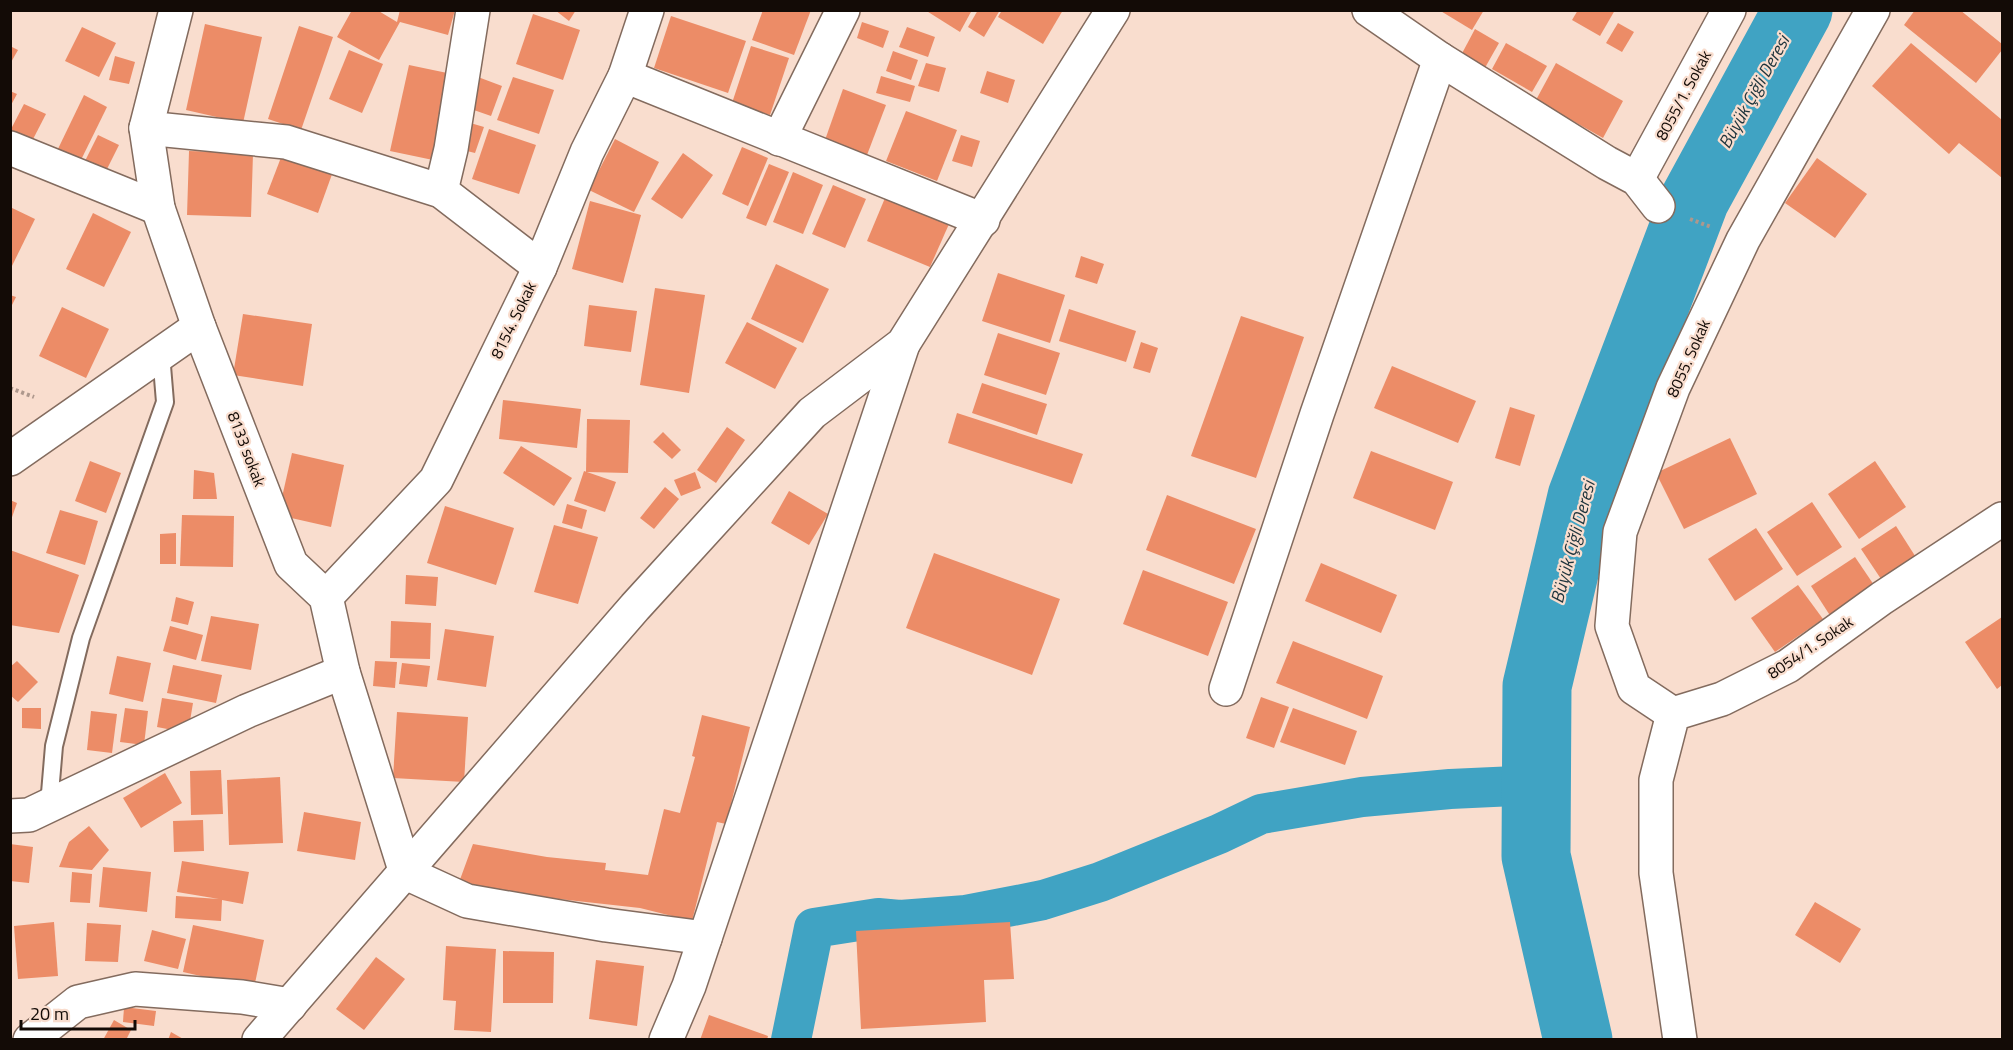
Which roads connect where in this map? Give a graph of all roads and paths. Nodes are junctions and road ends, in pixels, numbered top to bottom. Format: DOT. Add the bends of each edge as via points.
graph roads {
  1 [pos="176,10"];
  2 [pos="473,10"];
  3 [pos="647,10"];
  4 [pos="843,10"];
  5 [pos="1113,10"];
  6 [pos="1369,10"];
  7 [pos="1728,10"];
  8 [pos="1873,10"];
  9 [pos="1440,59"];
  10 [pos="625,76"];
  11 [pos="146,128"];
  12 [pos="778,139"];
  13 [pos="10,148"];
  14 [pos="1637,179"];
  15 [pos="441,191"];
  16 [pos="1658,206"];
  17 [pos="158,208"];
  18 [pos="983,220"];
  19 [pos="1743,240"];
  20 [pos="540,267"];
  21 [pos="200,327"];
  22 [pos="903,344"];
  23 [pos="161,354"];
  24 [pos="10,459"];
  25 [pos="2002,519"];
  26 [pos="326,597"];
  27 [pos="343,672"];
  28 [pos="1226,689"];
  29 [pos="1673,714"];
  30 [pos="49,805"];
  31 [pos="10,816"];
  32 [pos="406,873"];
  33 [pos="705,938"];
  34 [pos="290,1005"];
  35 [pos="30,1040"];
  36 [pos="259,1040"];
  37 [pos="666,1040"];
  38 [pos="1680,1040"];
  1 -- 11 [label="street, 8133 sokak"];
  2 -- 15 [label="street"];
  3 -- 10 [label="street, 8154. Sokak"];
  4 -- 12 [label="street"];
  5 -- 18 [label="street"];
  6 -- 9 [label="street"];
  7 -- 14 [label="street, 8055/1. Sokak"];
  8 -- 19 [label="street, 8055. Sokak"];
  9 -- 14 [label="street"];
  9 -- 28 [label="street"];
  10 -- 12 [label="street"];
  10 -- 20 [label="street, 8154. Sokak" via="587,152"];
  11 -- 15 [label="street" via="286,142"];
  11 -- 17 [label="street, 8133 sokak"];
  12 -- 18 [label="street"];
  13 -- 17 [label="street"];
  14 -- 16 [label="street"];
  15 -- 20 [label="street"];
  16 -- 19 [label="path"];
  17 -- 21 [label="street, 8133 sokak"];
  18 -- 22 [label="street"];
  19 -- 29 [label="street, 8055. Sokak" via="1673,388 1620,532 1612,626 1634,688"];
  20 -- 26 [label="street, 8154. Sokak" via="436,480"];
  21 -- 23 [label="street"];
  21 -- 26 [label="street, 8133 sokak" via="291,564"];
  22 -- 32 [label="street" via="812,413 635,607"];
  22 -- 33 [label="street"];
  23 -- 24 [label="street"];
  23 -- 30 [label="lane" via="165,402 81,638 54,746"];
  25 -- 29 [label="street, 8054/1. Sokak" via="1788,666 1722,699"];
  26 -- 27 [label="street"];
  27 -- 30 [label="street" via="247,711"];
  27 -- 32 [label="street"];
  29 -- 38 [label="street" via="1656,780 1656,873"];
  30 -- 31 [label="street" via="29,815"];
  32 -- 33 [label="street" via="467,901"];
  32 -- 34 [label="street"];
  33 -- 37 [label="street"];
  34 -- 35 [label="street" via="242,997 135,989 78,1002"];
  34 -- 36 [label="street"];
}
